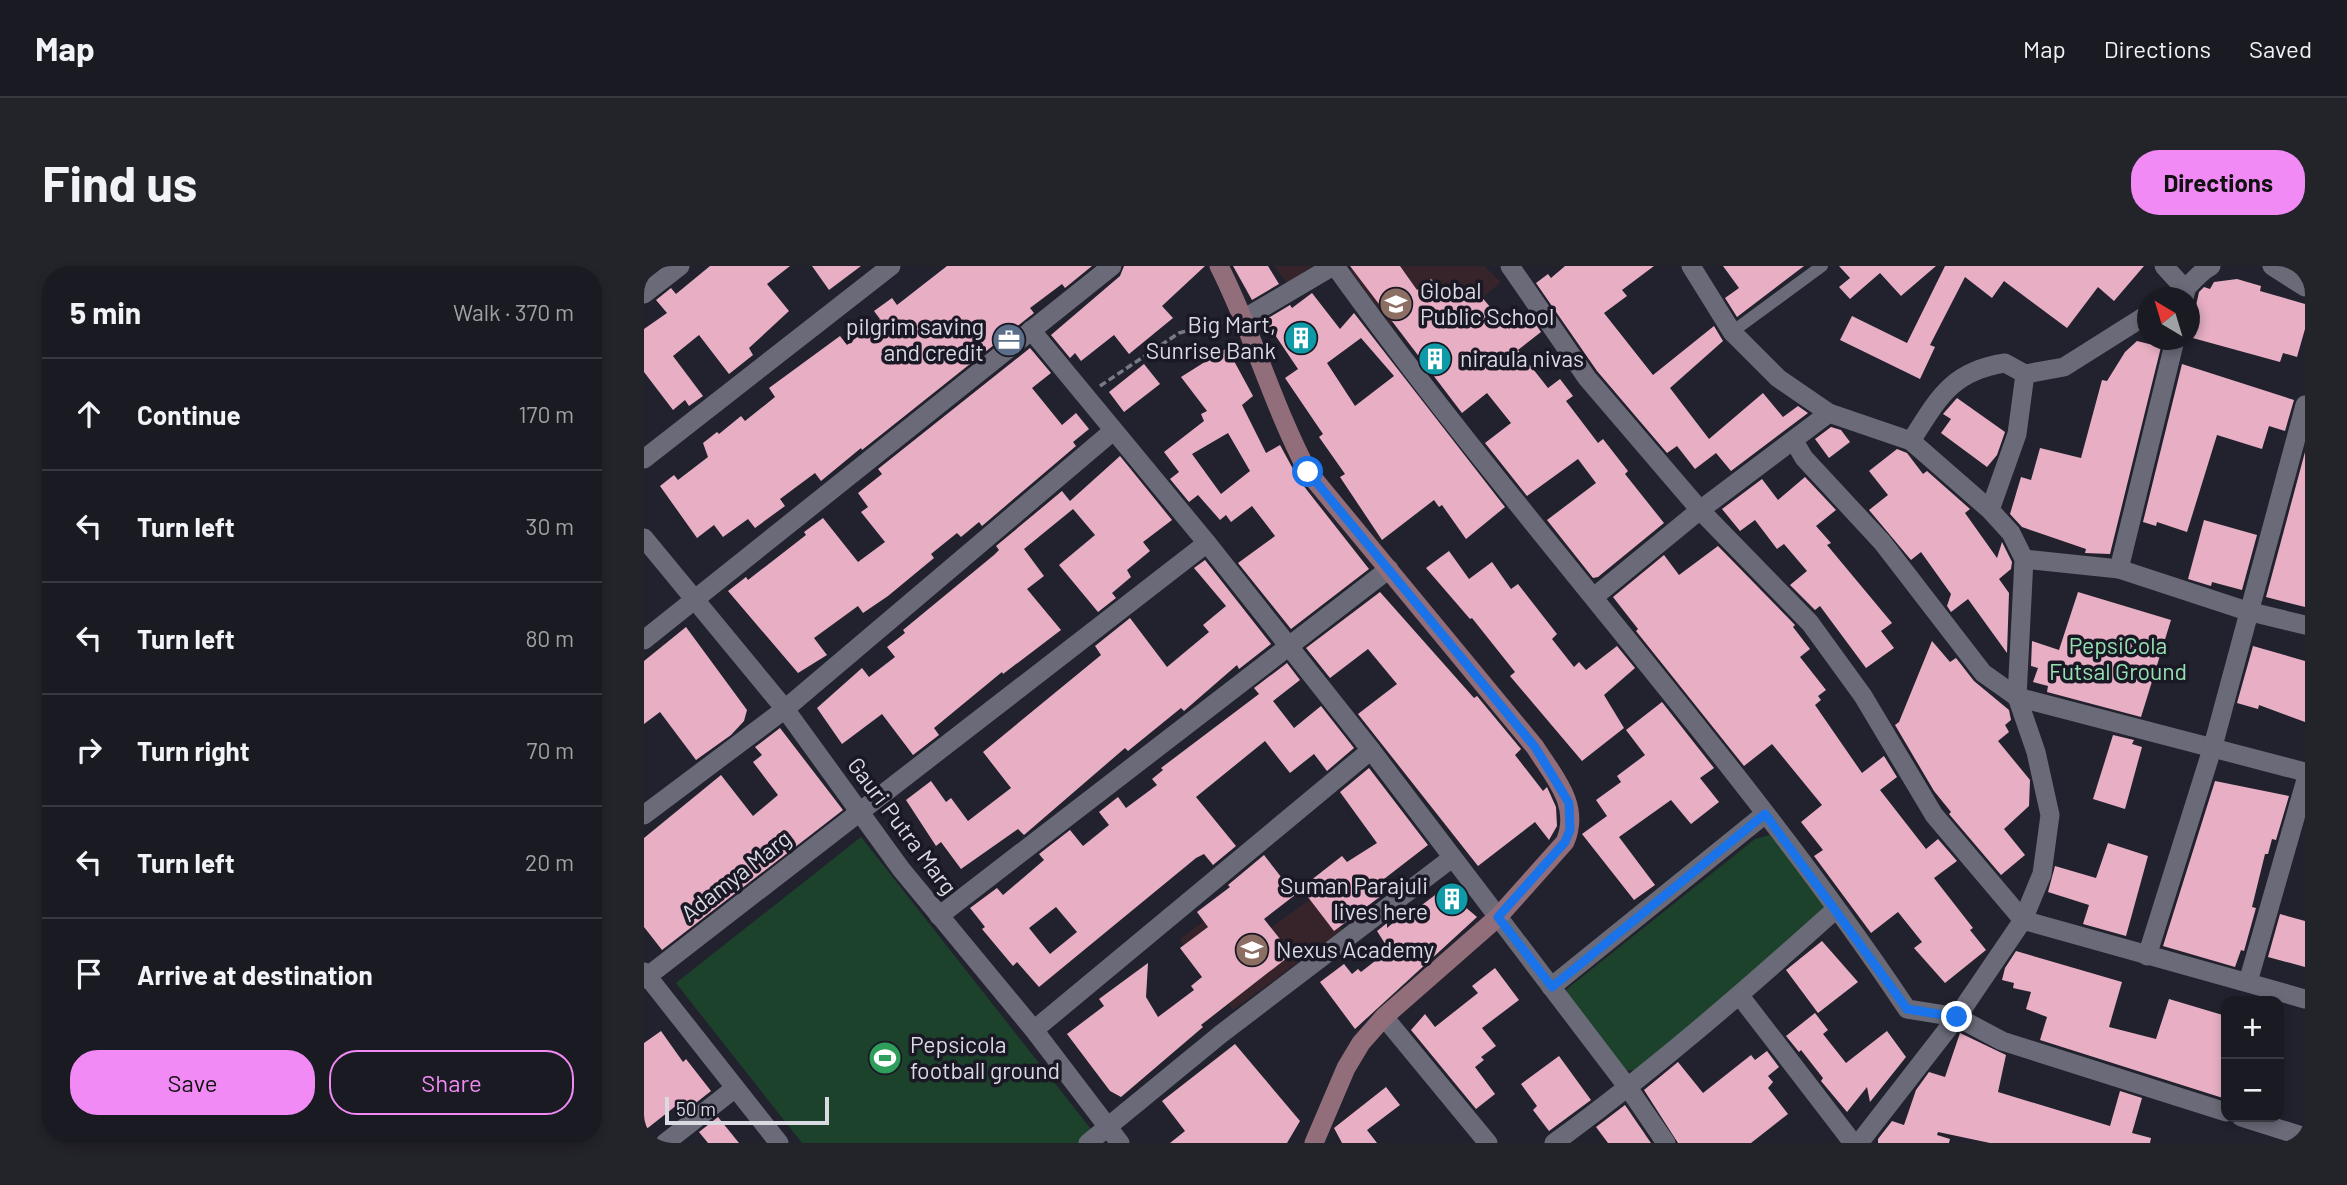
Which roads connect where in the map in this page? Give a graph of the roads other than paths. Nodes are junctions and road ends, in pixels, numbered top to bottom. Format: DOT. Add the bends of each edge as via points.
graph roads {
  1 [pos="680,266"];
  2 [pos="891,266"];
  3 [pos="1112,266"];
  4 [pos="1219,266"];
  5 [pos="1334,266"];
  6 [pos="1510,266"];
  7 [pos="1691,266"];
  8 [pos="1822,266"];
  9 [pos="2164,266"];
  10 [pos="2211,266"];
  11 [pos="2272,266"];
  12 [pos="2177,287"];
  13 [pos="2188,287"];
  14 [pos="2305,287"];
  15 [pos="644,294"];
  16 [pos="1245,318"];
  17 [pos="2137,320"];
  18 [pos="1031,330"];
  19 [pos="1732,332"];
  20 [pos="2173,350"];
  21 [pos="2025,374"];
  22 [pos="2305,405"];
  23 [pos="1829,413"];
  24 [pos="1113,431"];
  25 [pos="1794,441"];
  26 [pos="1910,441"];
  27 [pos="644,459"];
  28 [pos="1700,510"];
  29 [pos="1990,510"];
  30 [pos="644,538"];
  31 [pos="1207,543"];
  32 [pos="2024,559"];
  33 [pos="1389,569"];
  34 [pos="2119,569"];
  35 [pos="1594,597"];
  36 [pos="695,600"];
  37 [pos="2247,611"];
  38 [pos="2305,625"];
  39 [pos="644,640"];
  40 [pos="1288,646"];
  41 [pos="2017,697"];
  42 [pos="785,709"];
  43 [pos="2213,746"];
  44 [pos="1370,750"];
  45 [pos="2305,772"];
  46 [pos="2305,783"];
  47 [pos="858,811"];
  48 [pos="1765,814"];
  49 [pos="644,815"];
  50 [pos="1452,858"];
  51 [pos="1836,909"];
  52 [pos="939,916"];
  53 [pos="1498,917"];
  54 [pos="2023,920"];
  55 [pos="2147,956"];
  56 [pos="645,976"];
  57 [pos="2248,982"];
  58 [pos="1552,987"];
  59 [pos="1740,996"];
  60 [pos="2305,999"];
  61 [pos="1384,1017"];
  62 [pos="1957,1017"];
  63 [pos="1034,1030"];
  64 [pos="734,1088"];
  65 [pos="1629,1089"];
  66 [pos="2221,1110"];
  67 [pos="2257,1122"];
  68 [pos="1114,1135"];
  69 [pos="2305,1137"];
  70 [pos="665,1143"];
  71 [pos="779,1143"];
  72 [pos="1088,1143"];
  73 [pos="1314,1143"];
  74 [pos="1488,1143"];
  75 [pos="1554,1143"];
  76 [pos="1666,1143"];
  77 [pos="1853,1143"];
  78 [pos="1859,1143"];
  1 -- 15 [label="street"];
  2 -- 27 [label="street"];
  3 -- 18 [label="street"];
  4 -- 16 [label="main road"];
  5 -- 16 [label="street"];
  5 -- 35 [label="street" via="1511,498"];
  6 -- 28 [label="street" via="1587,378"];
  7 -- 19 [label="street"];
  8 -- 19 [label="lane"];
  9 -- 12 [label="street"];
  10 -- 13 [label="street"];
  11 -- 14 [label="street"];
  16 -- 33 [label="main road" via="1308,472"];
  17 -- 21 [label="street" via="2064,367"];
  18 -- 24 [label="street"];
  18 -- 36 [label="street"];
  19 -- 23 [label="street" via="1778,378"];
  20 -- 34 [label="street"];
  21 -- 26 [label="street" via="2005,363 1970,372 1946,387"];
  21 -- 29 [label="street" via="2017,434"];
  22 -- 37 [label="street"];
  23 -- 25 [label="street"];
  23 -- 26 [label="street"];
  24 -- 31 [label="street"];
  24 -- 42 [label="street"];
  25 -- 28 [label="street"];
  25 -- 41 [label="street" via="1804,458 1882,542 1983,673"];
  26 -- 29 [label="street"];
  28 -- 35 [label="street"];
  28 -- 54 [label="street" via="1810,623 1863,696 1934,815"];
  29 -- 32 [label="street" via="2011,533"];
  30 -- 36 [label="street, Gauri Putra Marg"];
  31 -- 40 [label="street"];
  31 -- 47 [label="street, Adamya Marg"];
  32 -- 34 [label="street"];
  32 -- 41 [label="street"];
  33 -- 40 [label="street"];
  33 -- 53 [label="main road" via="1535,747 1569,803 1570,830 1565,842"];
  34 -- 37 [label="street"];
  35 -- 48 [label="street"];
  36 -- 39 [label="street"];
  36 -- 42 [label="street, Gauri Putra Marg"];
  37 -- 38 [label="street"];
  37 -- 43 [label="street"];
  40 -- 44 [label="street"];
  40 -- 52 [label="street"];
  41 -- 43 [label="street"];
  41 -- 54 [label="street" via="2050,815 2042,874"];
  42 -- 47 [label="street, Gauri Putra Marg"];
  42 -- 49 [label="street"];
  43 -- 45 [label="street"];
  43 -- 55 [label="street"];
  44 -- 50 [label="street"];
  44 -- 63 [label="street"];
  46 -- 57 [label="street"];
  47 -- 52 [label="street, Gauri Putra Marg"];
  47 -- 56 [label="street, Adamya Marg"];
  48 -- 51 [label="street"];
  48 -- 58 [label="street"];
  50 -- 53 [label="street"];
  50 -- 68 [label="street" via="1221,1034"];
  51 -- 59 [label="street"];
  51 -- 62 [label="street" via="1907,1009"];
  52 -- 63 [label="street, Gauri Putra Marg"];
  53 -- 58 [label="street"];
  53 -- 61 [label="main road"];
  54 -- 55 [label="street"];
  54 -- 62 [label="street"];
  55 -- 57 [label="street"];
  56 -- 64 [label="street"];
  57 -- 60 [label="street"];
  58 -- 65 [label="street"];
  59 -- 65 [label="street"];
  59 -- 77 [label="street"];
  61 -- 73 [label="main road" via="1346,1068"];
  61 -- 74 [label="street"];
  62 -- 66 [label="street" via="2002,1041"];
  62 -- 78 [label="street"];
  63 -- 68 [label="street, Gauri Putra Marg"];
  64 -- 70 [label="street"];
  64 -- 71 [label="street"];
  65 -- 75 [label="street"];
  65 -- 76 [label="street"];
  67 -- 69 [label="street"];
  68 -- 72 [label="street"];
}
